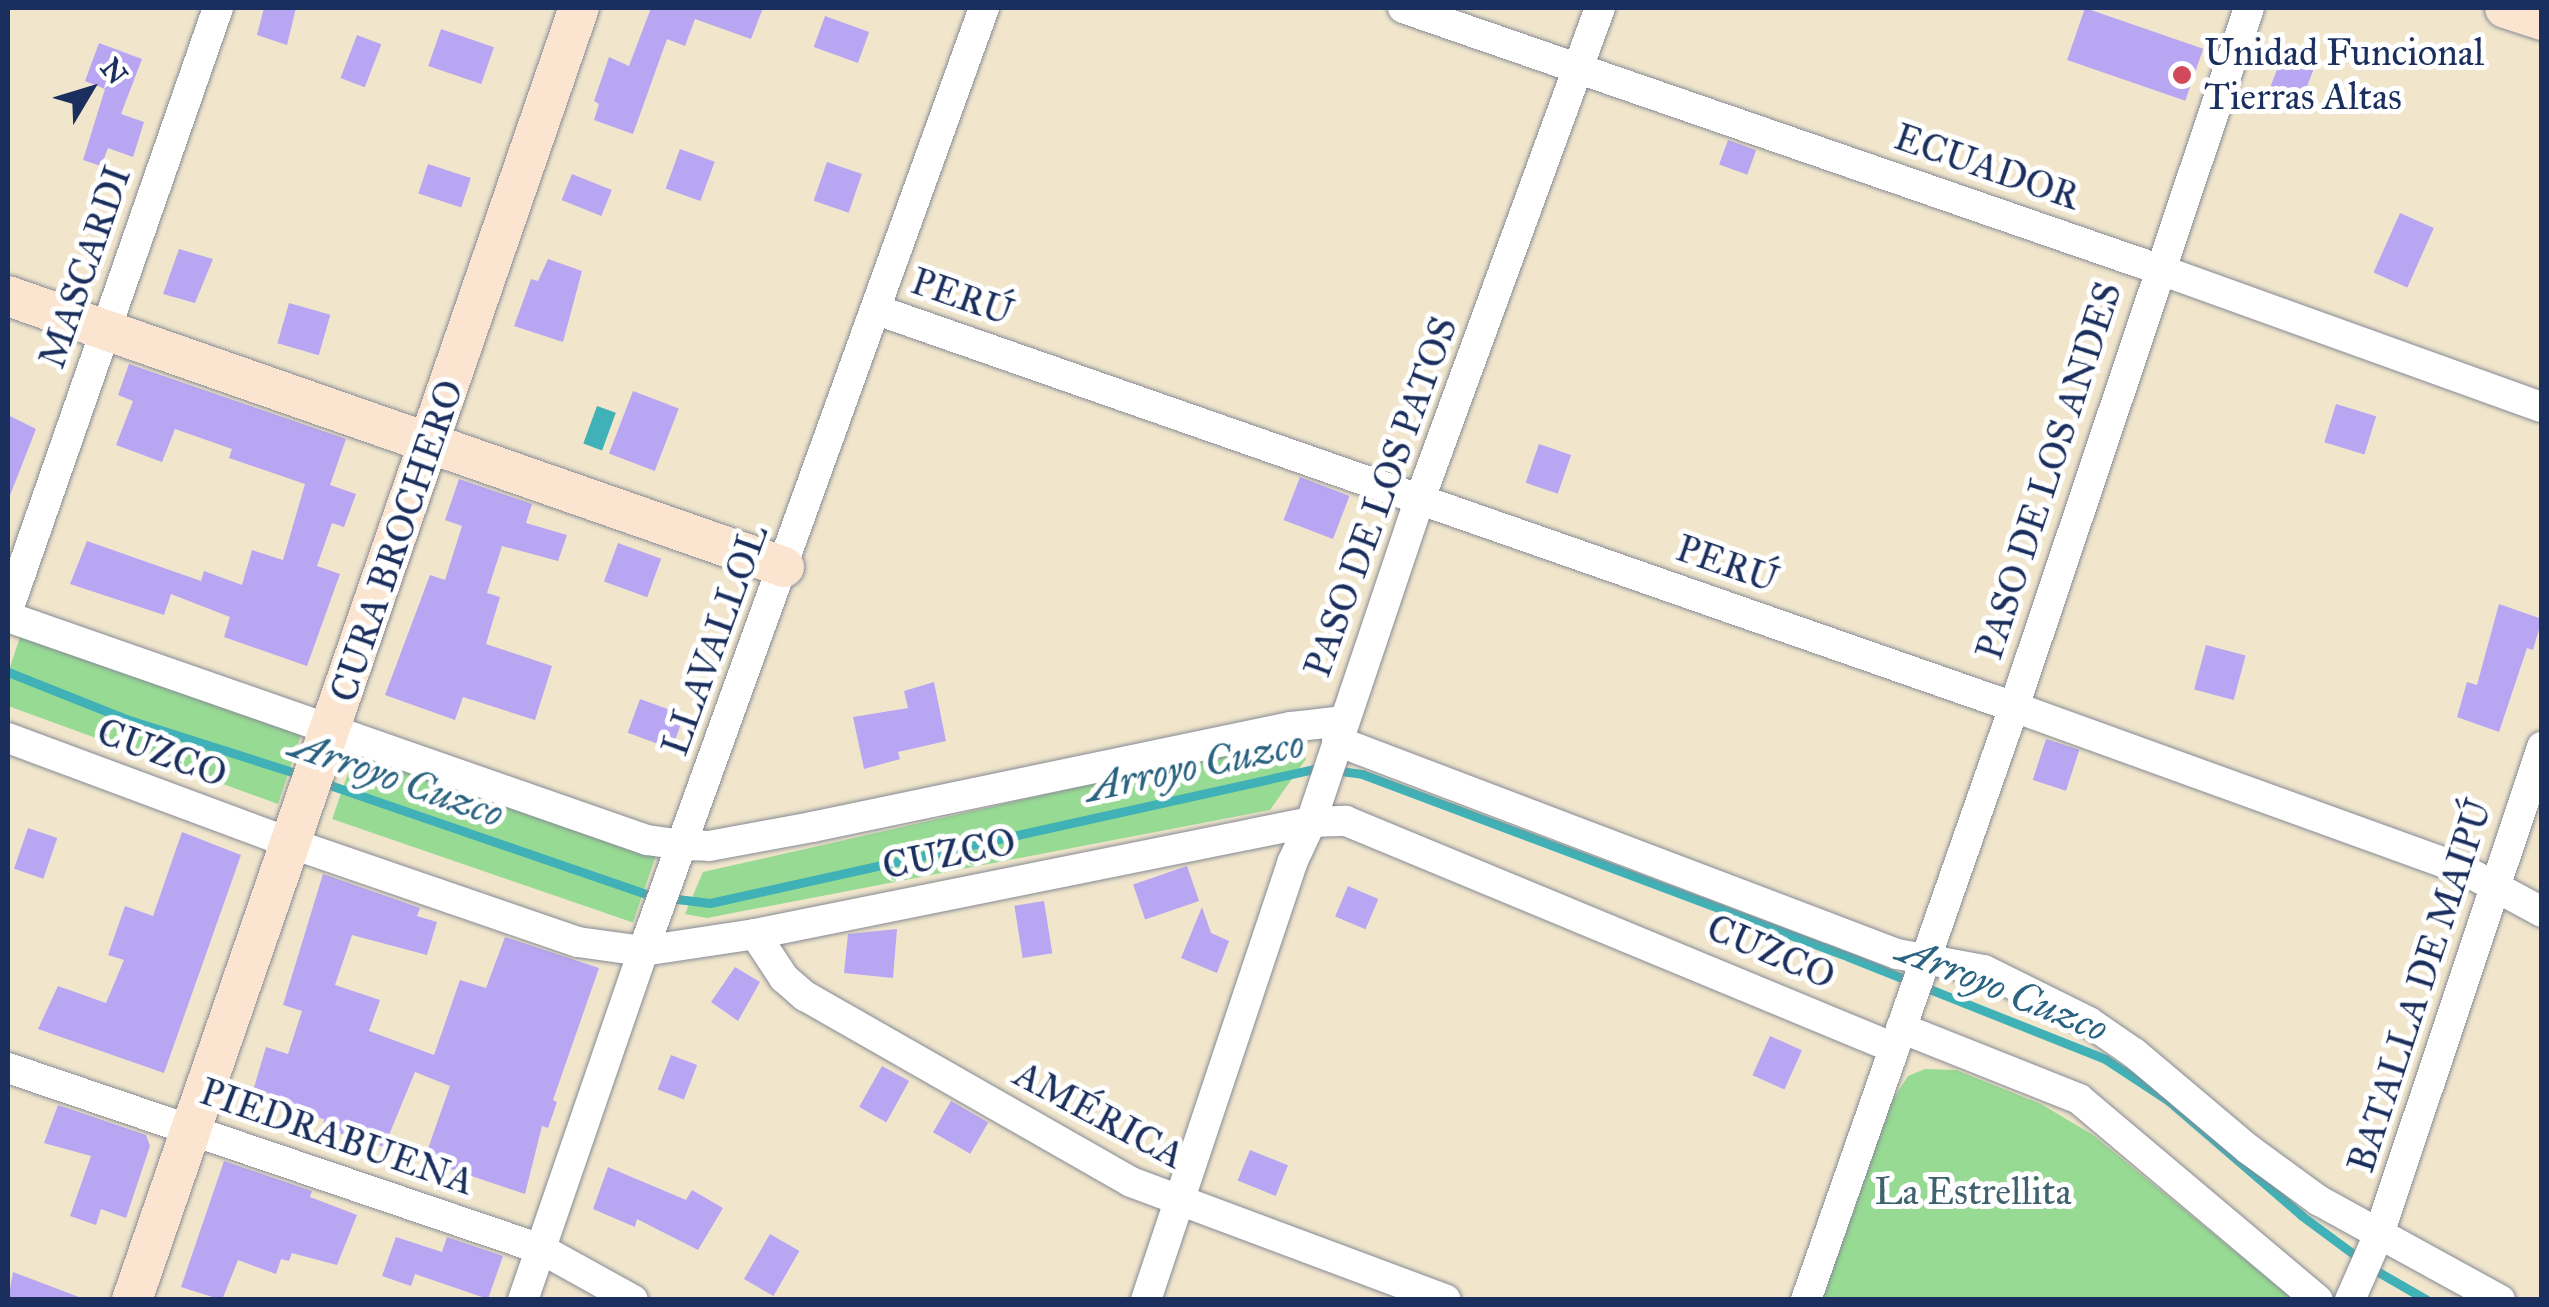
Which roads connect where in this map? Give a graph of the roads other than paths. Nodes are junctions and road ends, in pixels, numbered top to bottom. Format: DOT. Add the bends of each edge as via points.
graph roads {
  1 [pos="218,8"];
  2 [pos="579,8"];
  3 [pos="984,8"];
  4 [pos="1404,8"];
  5 [pos="1600,8"];
  6 [pos="2249,8"];
  7 [pos="2505,8"];
  8 [pos="2542,20"];
  9 [pos="1580,68"];
  10 [pos="2158,268"];
  11 [pos="8,296"];
  12 [pos="877,310"];
  13 [pos="106,330"];
  14 [pos="2542,407"];
  15 [pos="430,442"];
  16 [pos="1420,500"];
  17 [pos="784,567"];
  18 [pos="8,614"];
  19 [pos="2014,706"];
  20 [pos="8,738"];
  21 [pos="1337,739"];
  22 [pos="327,746"];
  23 [pos="2542,747"];
  24 [pos="1310,822"];
  25 [pos="298,829"];
  26 [pos="678,859"];
  27 [pos="2496,888"];
  28 [pos="2542,912"];
  29 [pos="755,934"];
  30 [pos="648,939"];
  31 [pos="1920,976"];
  32 [pos="1898,1038"];
  33 [pos="8,1068"];
  34 [pos="190,1130"];
  35 [pos="1179,1203"];
  36 [pos="2376,1242"];
  37 [pos="541,1249"];
  38 [pos="2353,1291"];
  39 [pos="132,1300"];
  40 [pos="524,1300"];
  41 [pos="632,1300"];
  42 [pos="1146,1300"];
  43 [pos="1446,1300"];
  44 [pos="1806,1300"];
  45 [pos="2318,1300"];
  46 [pos="2500,1300"];
  1 -- 13 [label="street, MASCARDI"];
  2 -- 15 [label="street, CURA BROCHERO"];
  3 -- 12 [label="street, LLAVALLOL"];
  4 -- 9 [label="street, ECUADOR"];
  5 -- 9 [label="street, PASO DE LOS PATOS"];
  6 -- 10 [label="street, PASO DE LOS ANDES"];
  7 -- 8 [label="street"];
  9 -- 10 [label="street, ECUADOR"];
  9 -- 16 [label="street, PASO DE LOS PATOS"];
  10 -- 14 [label="street, ECUADOR"];
  10 -- 19 [label="street, PASO DE LOS ANDES"];
  11 -- 13 [label="street"];
  12 -- 16 [label="street, PERÚ"];
  12 -- 17 [label="street, LLAVALLOL"];
  13 -- 15 [label="street"];
  13 -- 18 [label="street, MASCARDI"];
  15 -- 17 [label="street"];
  15 -- 22 [label="street, CURA BROCHERO"];
  16 -- 19 [label="street, PERÚ"];
  16 -- 21 [label="street, PASO DE LOS PATOS"];
  17 -- 26 [label="street, LLAVALLOL"];
  18 -- 22 [label="street"];
  19 -- 27 [label="street, PERÚ" via="2464,870"];
  19 -- 31 [label="street, PASO DE LOS ANDES"];
  20 -- 25 [label="street, CUZCO"];
  21 -- 24 [label="street, PASO DE LOS PATOS"];
  21 -- 26 [label="street" via="1290,727 710,846"];
  21 -- 31 [label="street" via="1897,954"];
  22 -- 25 [label="street, CURA BROCHERO"];
  22 -- 26 [label="street" via="647,840"];
  23 -- 27 [label="street, BATALLA DE MAIPÚ"];
  24 -- 29 [label="street, CUZCO"];
  24 -- 32 [label="street, CUZCO" via="1367,826"];
  24 -- 35 [label="street, PASO DE LOS PATOS"];
  25 -- 30 [label="street, CUZCO" via="578,942"];
  25 -- 34 [label="street, CURA BROCHERO"];
  26 -- 30 [label="street, LLAVALLOL"];
  27 -- 28 [label="street, PERÚ"];
  27 -- 36 [label="street, BATALLA DE MAIPÚ"];
  29 -- 30 [label="street, CUZCO"];
  29 -- 35 [label="street, AMÉRICA" via="784,978 805,996"];
  30 -- 37 [label="street, LLAVALLOL"];
  31 -- 32 [label="street, PASO DE LOS ANDES"];
  31 -- 36 [label="street" via="1984,970 2089,1022"];
  32 -- 44 [label="street"];
  32 -- 45 [label="street, CUZCO" via="2079,1099"];
  33 -- 34 [label="street, PIEDRABUENA"];
  34 -- 37 [label="street, PIEDRABUENA"];
  34 -- 39 [label="street, CURA BROCHERO"];
  35 -- 42 [label="street, PASO DE LOS PATOS"];
  35 -- 43 [label="street, AMÉRICA"];
  36 -- 38 [label="street, BATALLA DE MAIPÚ"];
  36 -- 46 [label="street"];
  37 -- 40 [label="street, LLAVALLOL"];
  37 -- 41 [label="street, PIEDRABUENA"];
}
